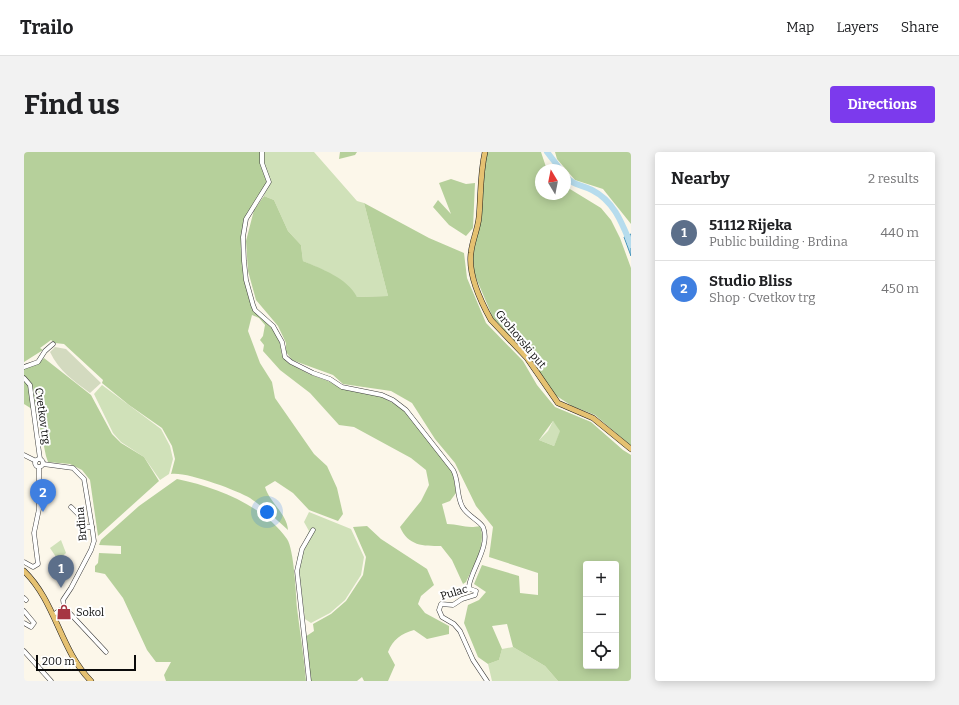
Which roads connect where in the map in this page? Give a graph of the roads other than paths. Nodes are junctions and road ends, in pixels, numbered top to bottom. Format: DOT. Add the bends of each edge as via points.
graph roads {
  1 [pos="262,152"];
  2 [pos="484,152"];
  3 [pos="53,344"];
  4 [pos="24,367"];
  5 [pos="24,378"];
  6 [pos="631,449"];
  7 [pos="24,455"];
  8 [pos="38,460"];
  9 [pos="43,464"];
  10 [pos="39,467"];
  11 [pos="71,507"];
  12 [pos="92,527"];
  13 [pos="313,530"];
  14 [pos="24,562"];
  15 [pos="24,571"];
  16 [pos="64,607"];
  17 [pos="24,611"];
  18 [pos="53,615"];
  19 [pos="24,623"];
  20 [pos="24,651"];
  21 [pos="106,652"];
  22 [pos="51,681"];
  23 [pos="91,681"];
  24 [pos="309,681"];
  25 [pos="487,681"];
  1 -- 25 [label="street, Pulac" via="262,163 269,182 246,219 242,237 246,280 256,310 273,326 282,342 285,357 291,362 342,387 382,395 402,407 456,474 462,506 484,529 482,552 468,586 476,591 475,595 453,605 441,604 439,610 444,619 460,630 473,660"];
  2 -- 6 [label="main road, Grohovski put" via="479,217 470,263 487,313 527,358 558,403 593,418"];
  3 -- 4 [label="street" via="38,362"];
  5 -- 8 [label="street, Cvetkov trg" via="30,385"];
  7 -- 8 [label="street"];
  8 -- 9 [label="street, Cvetkov trg"];
  8 -- 10 [label="street, Cvetkov trg" via="36,466"];
  9 -- 10 [label="street"];
  9 -- 12 [label="street, Brdina" via="74,468 84,479"];
  10 -- 14 [label="street" via="39,509 34,533 38,561 36,567"];
  11 -- 12 [label="street" via="86,527"];
  12 -- 16 [label="street, Brdina" via="94,541 91,550 63,600"];
  13 -- 24 [label="street" via="302,549 297,571"];
  15 -- 18 [label="main road" via="36,584"];
  16 -- 18 [label="street"];
  16 -- 21 [label="street"];
  17 -- 19 [label="street" via="34,623 31,627"];
  18 -- 23 [label="main road" via="64,641 83,673"];
  20 -- 22 [label="street"];
}
